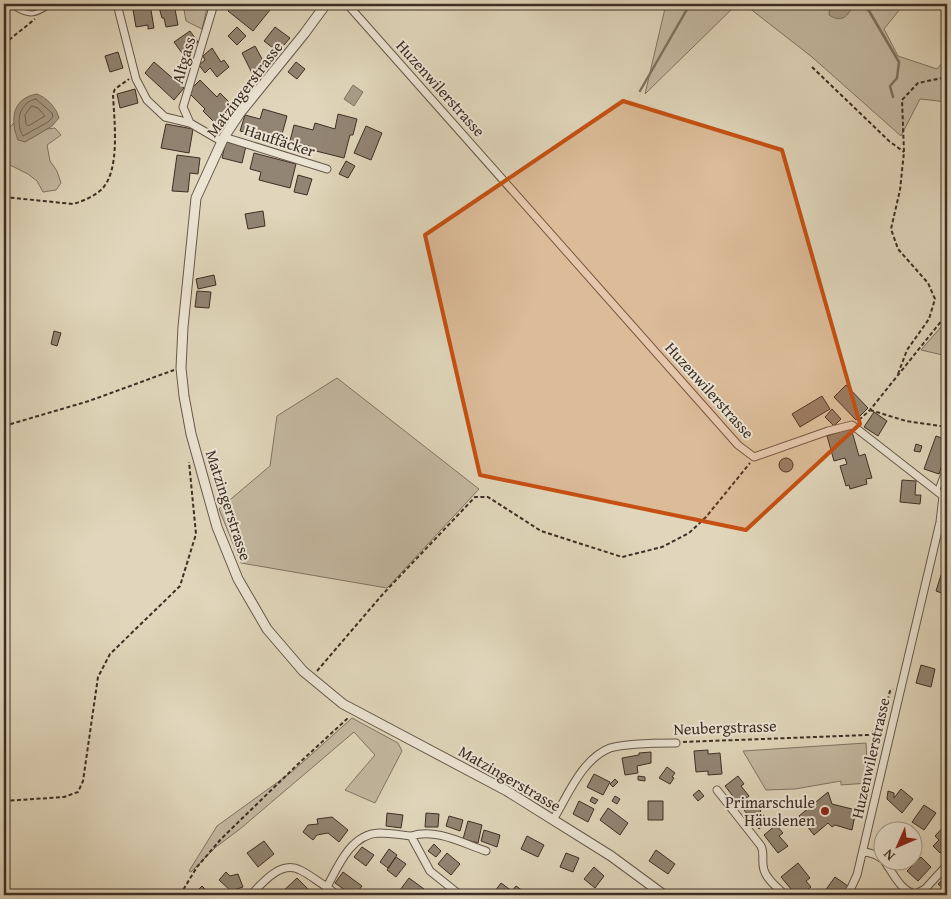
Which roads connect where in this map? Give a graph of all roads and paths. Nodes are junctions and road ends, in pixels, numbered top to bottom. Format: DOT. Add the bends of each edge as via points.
graph roads {
  1 [pos="13,4"];
  2 [pos="51,4"];
  3 [pos="117,4"];
  4 [pos="214,4"];
  5 [pos="326,4"];
  6 [pos="347,4"];
  7 [pos="39,13"];
  8 [pos="4,44"];
  9 [pos="812,67"];
  10 [pos="135,76"];
  11 [pos="947,77"];
  12 [pos="190,123"];
  13 [pos="222,139"];
  14 [pos="904,152"];
  15 [pos="327,169"];
  16 [pos="4,197"];
  17 [pos="947,314"];
  18 [pos="181,368"];
  19 [pos="898,374"];
  20 [pos="870,410"];
  21 [pos="852,425"];
  22 [pos="4,426"];
  23 [pos="947,427"];
  24 [pos="754,457"];
  25 [pos="189,461"];
  26 [pos="947,464"];
  27 [pos="937,491"];
  28 [pos="311,678"];
  29 [pos="902,682"];
  30 [pos="356,711"];
  31 [pos="676,743"];
  32 [pos="717,790"];
  33 [pos="4,801"];
  34 [pos="553,820"];
  35 [pos="411,836"];
  36 [pos="486,851"];
  37 [pos="863,851"];
  38 [pos="874,854"];
  39 [pos="947,865"];
  40 [pos="892,872"];
  41 [pos="327,888"];
  42 [pos="180,895"];
  43 [pos="251,895"];
  44 [pos="337,895"];
  45 [pos="460,895"];
  46 [pos="664,895"];
  47 [pos="785,895"];
  48 [pos="846,895"];
  1 -- 7 [label="lane" via="25,13"];
  2 -- 7 [label="lane"];
  3 -- 10 [label="street, Hauffäcker"];
  4 -- 12 [label="street, Altgass" via="183,108"];
  5 -- 13 [label="street, Matzingerstrasse"];
  6 -- 24 [label="street, Huzenwilerstrasse" via="738,445"];
  7 -- 8 [label="path" via="33,22"];
  9 -- 14 [label="path"];
  10 -- 12 [label="street, Hauffäcker" via="147,100 165,117"];
  10 -- 16 [label="path" via="122,83 113,94 115,143 109,179 101,189 73,204"];
  11 -- 14 [label="path" via="918,83 902,100"];
  12 -- 13 [label="street, Hauffäcker"];
  13 -- 15 [label="street, Hauffäcker"];
  13 -- 18 [label="street, Matzingerstrasse" via="196,198"];
  14 -- 19 [label="path" via="891,229 898,249 928,283 935,299 930,319 906,350"];
  17 -- 19 [label="path"];
  18 -- 22 [label="path" via="89,401"];
  18 -- 28 [label="street, Matzingerstrasse" via="191,434 216,527 238,579 268,629"];
  19 -- 20 [label="path"];
  20 -- 21 [label="path"];
  20 -- 23 [label="path" via="906,421"];
  21 -- 24 [label="street, Huzenwilerstrasse"];
  21 -- 27 [label="street"];
  24 -- 28 [label="path" via="706,517 689,533 662,547 622,557 541,531 488,497 475,497 382,595"];
  25 -- 33 [label="path" via="196,534 180,586 110,654 98,677 83,781 78,792 64,797"];
  26 -- 27 [label="lane"];
  27 -- 29 [label="street, Huzenwilerstrasse" via="943,496 940,522"];
  28 -- 30 [label="street, Matzingerstrasse"];
  29 -- 31 [label="path, Neubergstrasse" via="890,691 881,726 868,735"];
  29 -- 37 [label="street, Huzenwilerstrasse"];
  30 -- 34 [label="street, Matzingerstrasse" via="507,791"];
  30 -- 42 [label="path" via="221,839 197,867"];
  31 -- 34 [label="street, Neubergstrasse" via="612,748 598,755 582,771"];
  32 -- 47 [label="street" via="761,846 766,876"];
  34 -- 46 [label="street, Matzingerstrasse" via="611,856"];
  35 -- 36 [label="street" via="436,833"];
  35 -- 41 [label="street" via="377,833 365,837 351,846"];
  35 -- 45 [label="street" via="430,871"];
  37 -- 38 [label="street"];
  37 -- 48 [label="street, Huzenwilerstrasse"];
  39 -- 40 [label="street" via="916,894 907,891"];
  41 -- 43 [label="street" via="299,869 289,867 275,872"];
  41 -- 44 [label="street"];
}
